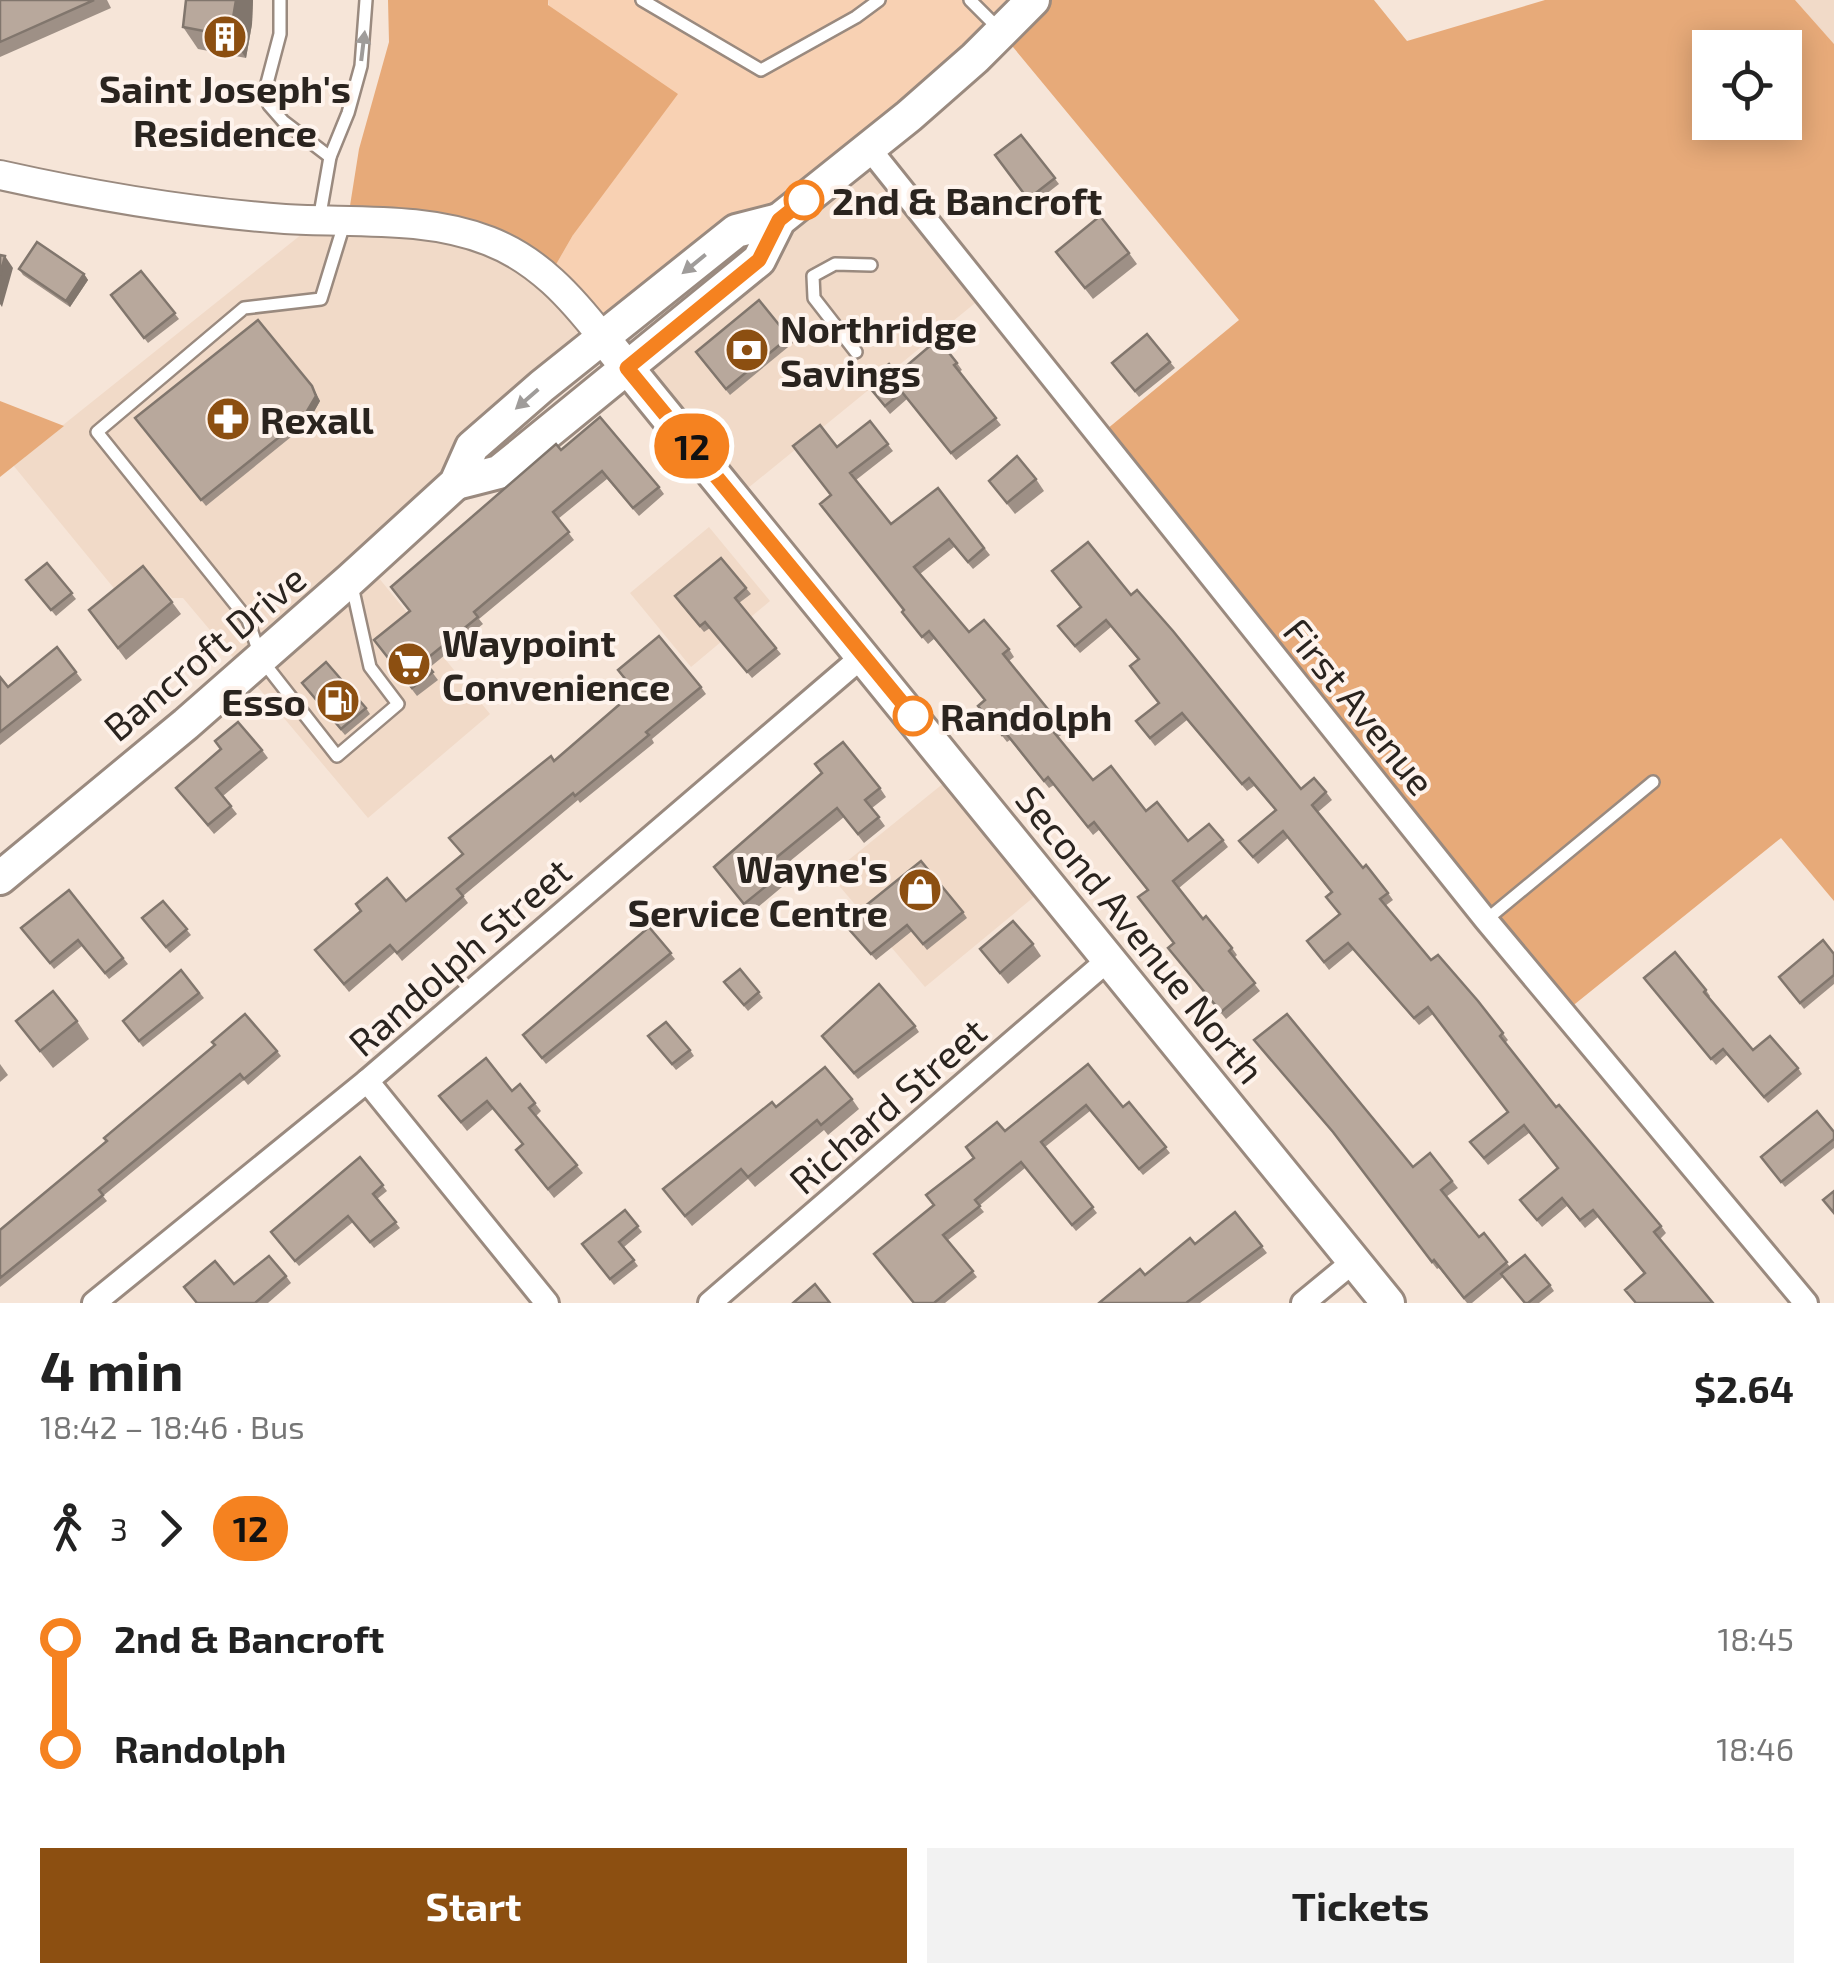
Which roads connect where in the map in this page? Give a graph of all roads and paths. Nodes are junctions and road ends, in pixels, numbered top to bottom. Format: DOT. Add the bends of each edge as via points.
graph roads {
  1 [pos="280,0"];
  2 [pos="366,0"];
  3 [pos="642,0"];
  4 [pos="879,0"];
  5 [pos="970,0"];
  6 [pos="1033,0"];
  7 [pos="1002,32"];
  8 [pos="868,146"];
  9 [pos="330,157"];
  10 [pos="0,175"];
  11 [pos="332,220"];
  12 [pos="779,220"];
  13 [pos="871,265"];
  14 [pos="603,338"];
  15 [pos="856,352"];
  16 [pos="627,368"];
  17 [pos="456,483"];
  18 [pos="351,579"];
  19 [pos="864,655"];
  20 [pos="261,660"];
  21 [pos="1653,782"];
  22 [pos="0,878"];
  23 [pos="1486,920"];
  24 [pos="1108,960"];
  25 [pos="367,1081"];
  26 [pos="1354,1261"];
  27 [pos="118,1296"];
  28 [pos="94,1303"];
  29 [pos="547,1303"];
  30 [pos="710,1303"];
  31 [pos="1303,1303"];
  32 [pos="1388,1303"];
  33 [pos="1806,1303"];
  1 -- 9 [label="lane" via="269,105"];
  9 -- 2 [label="lane, one-way" via="360,66"];
  3 -- 4 [label="lane" via="760,70"];
  5 -- 7 [label="lane"];
  6 -- 7 [label="main road, Bancroft Drive"];
  7 -- 8 [label="main road, Bancroft Drive"];
  8 -- 12 [label="main road, Bancroft Drive"];
  8 -- 23 [label="street, First Avenue"];
  9 -- 11 [label="lane"];
  10 -- 11 [label="street" via="189,210"];
  11 -- 14 [label="street" via="418,226 486,240 565,290"];
  11 -- 20 [label="lane" via="321,299 244,308 98,432 248,620"];
  12 -- 14 [label="main road, Bancroft Drive, one-way" via="736,230"];
  12 -- 16 [label="main road, Bancroft Drive" via="759,260"];
  13 -- 15 [label="lane" via="835,264 813,276 814,298"];
  14 -- 16 [label="main road, Second Avenue North"];
  14 -- 17 [label="main road, Bancroft Drive, one-way" via="472,446"];
  16 -- 17 [label="main road, Bancroft Drive" via="499,472"];
  16 -- 19 [label="main road, Second Avenue North"];
  17 -- 18 [label="main road, Bancroft Drive"];
  18 -- 20 [label="main road, Bancroft Drive"];
  18 -- 20 [label="lane" via="370,667 398,704 336,756"];
  19 -- 24 [label="main road, Second Avenue North"];
  19 -- 25 [label="street, Randolph Street"];
  20 -- 22 [label="main road, Bancroft Drive"];
  21 -- 23 [label="lane"];
  23 -- 33 [label="street, First Avenue"];
  24 -- 26 [label="main road, Second Avenue North"];
  24 -- 30 [label="street, Richard Street"];
  25 -- 27 [label="street, Randolph Street"];
  25 -- 29 [label="street"];
  26 -- 31 [label="street"];
  26 -- 32 [label="main road, Second Avenue North"];
  27 -- 28 [label="street, Randolph Street"];
}
